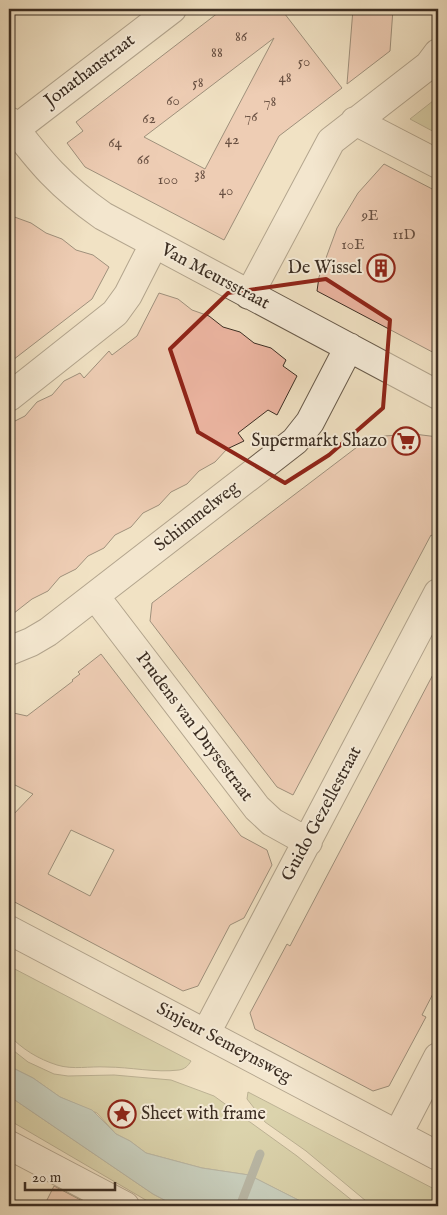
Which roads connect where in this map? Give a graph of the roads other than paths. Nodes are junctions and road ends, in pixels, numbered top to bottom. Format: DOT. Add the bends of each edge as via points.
graph roads {
  1 [pos="172,9"];
  2 [pos="438,53"];
  3 [pos="355,121"];
  4 [pos="11,128"];
  5 [pos="438,164"];
  6 [pos="154,244"];
  7 [pos="249,295"];
  8 [pos="348,347"];
  9 [pos="438,395"];
  10 [pos="9,397"];
  11 [pos="438,593"];
  12 [pos="95,596"];
  13 [pos="9,651"];
  14 [pos="308,842"];
  15 [pos="9,930"];
  16 [pos="206,1033"];
  17 [pos="438,1057"];
  18 [pos="398,1134"];
  19 [pos="9,1145"];
  20 [pos="438,1156"];
  21 [pos="125,1206"];
  1 -- 4 [label="street, Jonathanstraat"];
  2 -- 3 [label="street" via="430,65"];
  3 -- 5 [label="street"];
  3 -- 7 [label="street" via="326,148"];
  4 -- 6 [label="street, Van Meursstraat" via="67,189 103,216"];
  6 -- 7 [label="street, Van Meursstraat"];
  6 -- 10 [label="street" via="115,313"];
  7 -- 8 [label="street, Van Meursstraat"];
  8 -- 9 [label="street, Van Meursstraat"];
  8 -- 12 [label="street, Schimmelweg" via="310,422 295,441"];
  11 -- 14 [label="street, Guido Gezellestraat"];
  12 -- 13 [label="street, Schimmelweg" via="40,637"];
  12 -- 14 [label="street, Prudens van Duysestraat" via="257,808 272,822"];
  14 -- 16 [label="street, Guido Gezellestraat"];
  15 -- 16 [label="street, Sinjeur Semeynsweg"];
  16 -- 18 [label="street, Sinjeur Semeynsweg"];
  17 -- 18 [label="street"];
  18 -- 20 [label="street, Sinjeur Semeynsweg"];
  19 -- 21 [label="street"];
}
